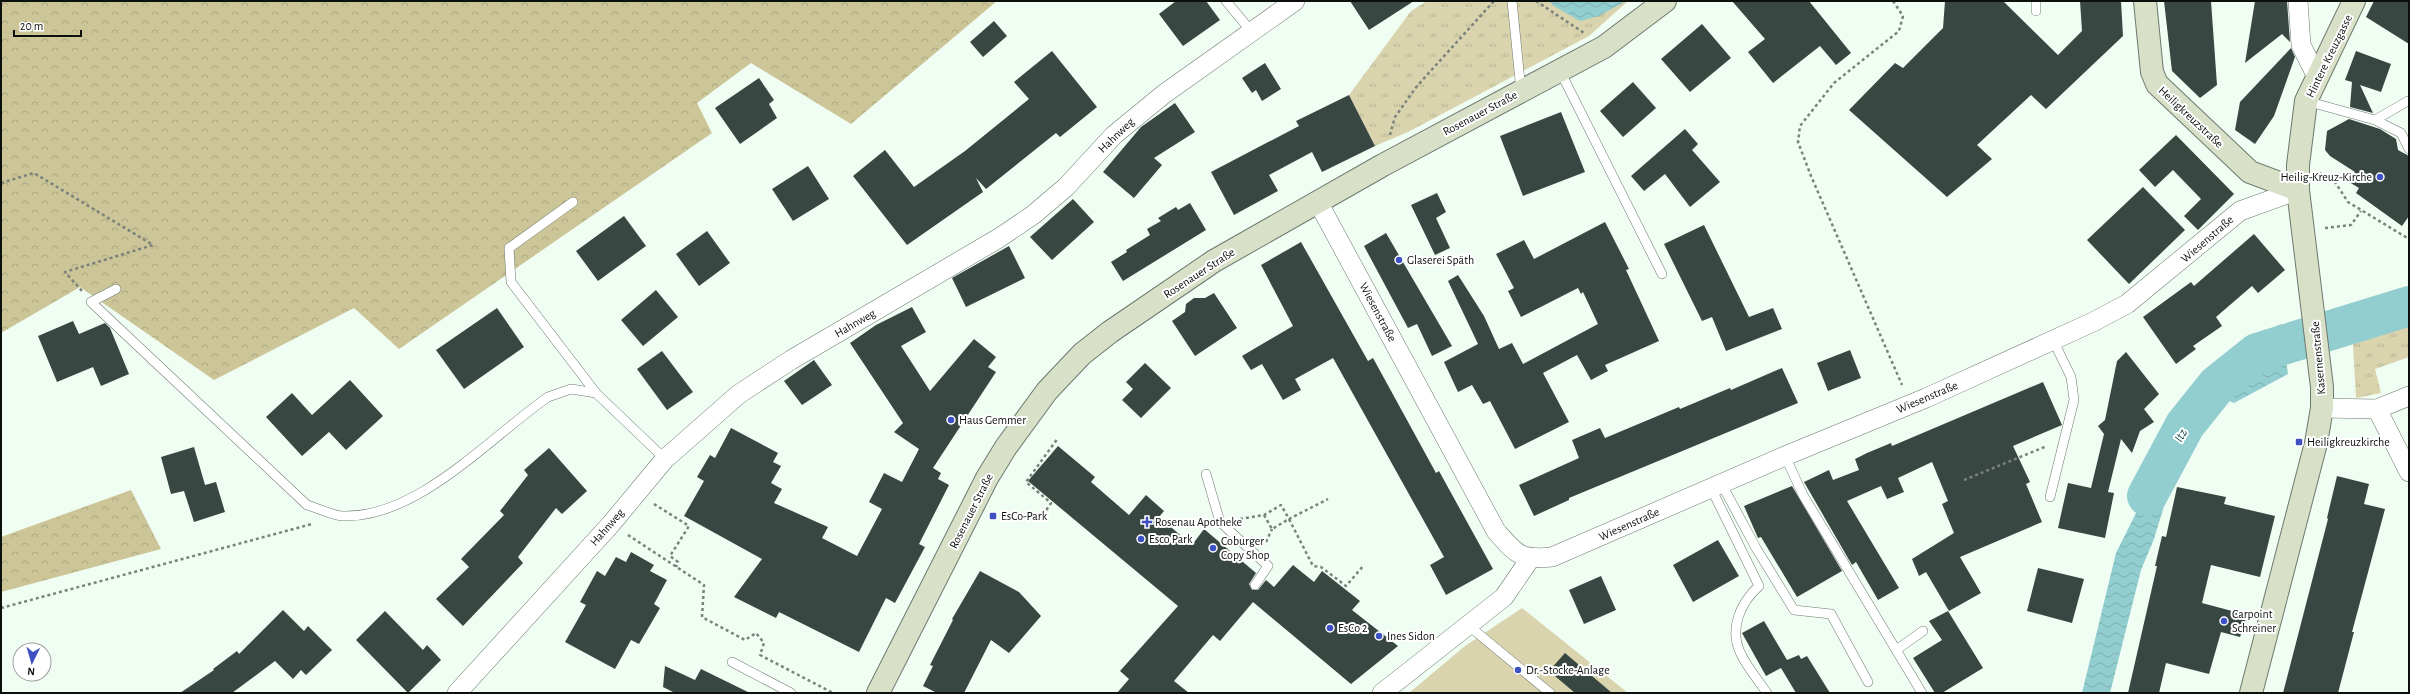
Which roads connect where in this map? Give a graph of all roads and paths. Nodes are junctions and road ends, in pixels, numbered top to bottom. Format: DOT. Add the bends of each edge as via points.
graph roads {
  1 [pos="1226,1"];
  2 [pos="1295,1"];
  3 [pos="1494,1"];
  4 [pos="1512,1"];
  5 [pos="1536,1"];
  6 [pos="1665,1"];
  7 [pos="1893,1"];
  8 [pos="2036,1"];
  9 [pos="2145,1"];
  10 [pos="2298,1"];
  11 [pos="2354,1"];
  12 [pos="2036,11"];
  13 [pos="1251,31"];
  14 [pos="1604,47"];
  15 [pos="1560,71"];
  16 [pos="2317,77"];
  17 [pos="1521,91"];
  18 [pos="2306,101"];
  19 [pos="2408,101"];
  20 [pos="2375,120"];
  21 [pos="2302,135"];
  22 [pos="2409,149"];
  23 [pos="1383,165"];
  24 [pos="2298,165"];
  25 [pos="1,183"];
  26 [pos="2298,190"];
  27 [pos="573,202"];
  28 [pos="1318,202"];
  29 [pos="2361,211"];
  30 [pos="2304,231"];
  31 [pos="2409,239"];
  32 [pos="1662,274"];
  33 [pos="116,289"];
  34 [pos="91,302"];
  35 [pos="2053,340"];
  36 [pos="596,393"];
  37 [pos="2409,396"];
  38 [pos="2322,397"];
  39 [pos="1910,404"];
  40 [pos="2377,409"];
  41 [pos="1058,438"];
  42 [pos="2064,439"];
  43 [pos="1785,456"];
  44 [pos="665,458"];
  45 [pos="2409,472"];
  46 [pos="1206,474"];
  47 [pos="1964,480"];
  48 [pos="1716,486"];
  49 [pos="637,494"];
  50 [pos="2050,497"];
  51 [pos="1328,499"];
  52 [pos="1043,515"];
  53 [pos="1264,515"];
  54 [pos="341,516"];
  55 [pos="1289,520"];
  56 [pos="1220,522"];
  57 [pos="638,541"];
  58 [pos="1530,559"];
  59 [pos="1364,565"];
  60 [pos="676,567"];
  61 [pos="1254,584"];
  62 [pos="1,608"];
  63 [pos="1469,626"];
  64 [pos="1923,632"];
  65 [pos="1896,650"];
  66 [pos="732,662"];
  67 [pos="1868,682"];
  68 [pos="457,693"];
  69 [pos="791,693"];
  70 [pos="833,693"];
  71 [pos="878,693"];
  72 [pos="1382,693"];
  73 [pos="1550,693"];
  74 [pos="1767,693"];
  75 [pos="1922,693"];
  76 [pos="2251,693"];
  1 -- 13 [label="lane"];
  2 -- 13 [label="street, Hahnweg"];
  3 -- 23 [label="path" via="1445,53 1395,118"];
  4 -- 17 [label="lane"];
  5 -- 14 [label="path"];
  6 -- 14 [label="street, Rosenauer Straße"];
  7 -- 39 [label="path" via="1903,16 1899,31 1834,83 1800,126 1798,142 1810,176"];
  8 -- 12 [label="lane"];
  9 -- 26 [label="street, Heiligkreuzstraße" via="2152,72 2157,84 2250,172"];
  10 -- 16 [label="street" via="2301,45"];
  11 -- 16 [label="street, Hintere Kreuzgasse"];
  13 -- 44 [label="street, Hahnweg" via="1164,94 1114,135 1066,187 1033,214 999,238 791,360 739,394"];
  14 -- 15 [label="street, Rosenauer Straße"];
  15 -- 17 [label="street, Rosenauer Straße"];
  15 -- 32 [label="lane"];
  16 -- 18 [label="street, Hintere Kreuzgasse"];
  17 -- 23 [label="street, Rosenauer Straße"];
  18 -- 20 [label="lane"];
  18 -- 21 [label="street, Hintere Kreuzgasse"];
  19 -- 20 [label="lane"];
  20 -- 22 [label="lane" via="2401,133"];
  21 -- 24 [label="street, Kasernenstraße"];
  23 -- 28 [label="street, Rosenauer Straße"];
  24 -- 26 [label="street, Kasernenstraße"];
  24 -- 29 [label="path" via="2333,179 2348,202"];
  25 -- 34 [label="path" via="34,173 153,244 65,272"];
  26 -- 30 [label="street, Kasernenstraße"];
  26 -- 35 [label="street, Wiesenstraße" via="2240,211 2127,304"];
  27 -- 36 [label="lane" via="509,248 511,282"];
  28 -- 58 [label="street, Wiesenstraße" via="1496,531 1512,550"];
  28 -- 71 [label="street, Rosenauer Straße" via="1214,261 1117,327 1082,354 1047,391 987,478"];
  29 -- 30 [label="path" via="2351,225"];
  29 -- 31 [label="path"];
  30 -- 38 [label="street, Kasernenstraße"];
  33 -- 34 [label="lane"];
  34 -- 54 [label="lane" via="307,505"];
  35 -- 39 [label="street, Wiesenstraße"];
  35 -- 42 [label="lane" via="2074,389 2074,400"];
  36 -- 44 [label="lane"];
  36 -- 54 [label="lane" via="571,389 548,397 427,491 382,512"];
  37 -- 40 [label="street"];
  38 -- 40 [label="street"];
  38 -- 76 [label="street, Kasernenstraße" via="2316,443"];
  39 -- 43 [label="street, Wiesenstraße"];
  40 -- 45 [label="street"];
  41 -- 52 [label="path" via="1026,482 1051,504"];
  42 -- 47 [label="path"];
  42 -- 50 [label="lane"];
  43 -- 48 [label="street, Wiesenstraße"];
  43 -- 65 [label="lane" via="1803,495"];
  44 -- 49 [label="street, Hahnweg"];
  46 -- 56 [label="lane"];
  48 -- 58 [label="street, Wiesenstraße" via="1552,557"];
  48 -- 67 [label="lane" via="1794,610 1831,614"];
  48 -- 74 [label="lane" via="1759,586 1742,606 1736,637 1739,652"];
  49 -- 60 [label="path" via="689,526 670,556 678,562"];
  49 -- 68 [label="street, Hahnweg"];
  51 -- 55 [label="path"];
  53 -- 55 [label="path" via="1272,529"];
  53 -- 55 [label="path" via="1281,505"];
  53 -- 56 [label="path"];
  54 -- 62 [label="path"];
  55 -- 59 [label="path" via="1313,566 1321,567 1346,586"];
  56 -- 61 [label="lane" via="1268,566"];
  57 -- 60 [label="path"];
  58 -- 63 [label="street" via="1504,597"];
  60 -- 70 [label="path" via="704,585 702,617 745,640 756,633 764,643 760,655"];
  63 -- 72 [label="street"];
  63 -- 73 [label="lane"];
  64 -- 65 [label="lane"];
  65 -- 75 [label="lane"];
  66 -- 69 [label="lane"];
}
